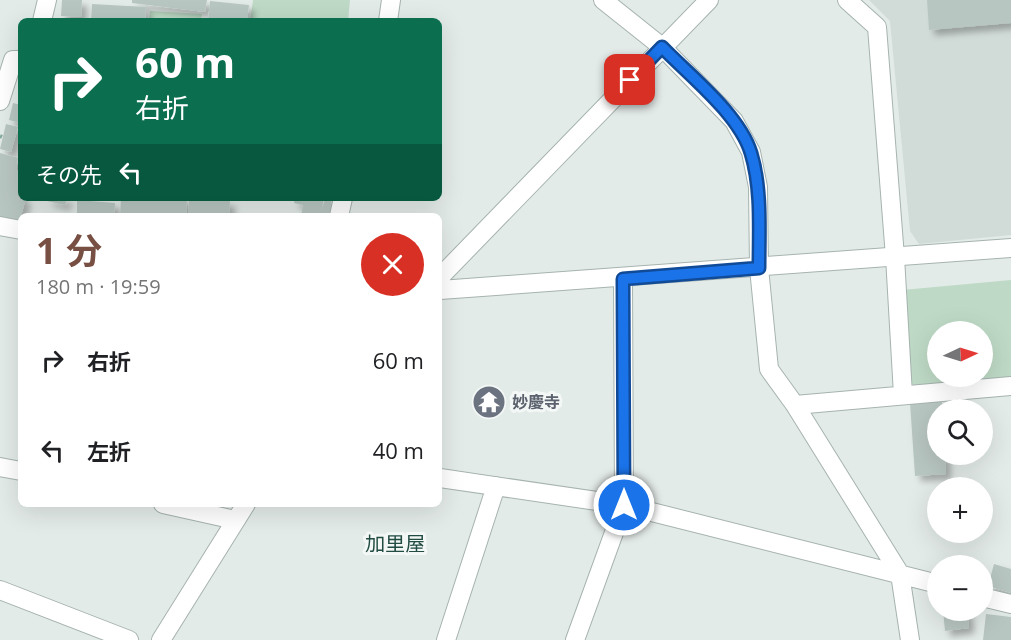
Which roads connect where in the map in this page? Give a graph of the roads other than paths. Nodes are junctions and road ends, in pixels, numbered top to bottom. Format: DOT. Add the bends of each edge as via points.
graph roads {
  1 [pos="47,0"];
  2 [pos="391,0"];
  3 [pos="603,0"];
  4 [pos="709,0"];
  5 [pos="847,0"];
  6 [pos="43,18"];
  7 [pos="388,18"];
  8 [pos="662,47"];
  9 [pos="18,60"];
  10 [pos="0,100"];
  11 [pos="0,226"];
  12 [pos="18,229"];
  13 [pos="1011,248"];
  14 [pos="895,257"];
  15 [pos="759,268"];
  16 [pos="442,275"];
  17 [pos="623,279"];
  18 [pos="442,291"];
  19 [pos="1011,386"];
  20 [pos="903,395"];
  21 [pos="795,405"];
  22 [pos="0,467"];
  23 [pos="18,470"];
  24 [pos="442,478"];
  25 [pos="496,486"];
  26 [pos="624,505"];
  27 [pos="176,507"];
  28 [pos="244,507"];
  29 [pos="235,520"];
  30 [pos="900,574"];
  31 [pos="927,582"];
  32 [pos="0,590"];
  33 [pos="993,600"];
  34 [pos="1011,604"];
  35 [pos="129,640"];
  36 [pos="161,640"];
  37 [pos="446,640"];
  38 [pos="575,640"];
  39 [pos="910,640"];
  1 -- 6 [label="street"];
  2 -- 7 [label="street"];
  3 -- 8 [label="street"];
  4 -- 8 [label="street"];
  5 -- 14 [label="street" via="877,27"];
  8 -- 15 [label="street" via="734,121 751,152 758,187"];
  8 -- 16 [label="street"];
  9 -- 10 [label="street" via="13,60"];
  11 -- 12 [label="street"];
  13 -- 14 [label="street"];
  14 -- 15 [label="street"];
  14 -- 20 [label="street"];
  15 -- 17 [label="street"];
  15 -- 21 [label="street" via="769,369"];
  17 -- 18 [label="street"];
  17 -- 26 [label="street"];
  19 -- 20 [label="street"];
  20 -- 21 [label="street"];
  21 -- 30 [label="street"];
  22 -- 23 [label="street"];
  24 -- 25 [label="street"];
  25 -- 26 [label="street"];
  25 -- 37 [label="street"];
  26 -- 30 [label="street"];
  26 -- 38 [label="street"];
  27 -- 29 [label="street"];
  28 -- 29 [label="street"];
  29 -- 36 [label="street"];
  30 -- 31 [label="street"];
  30 -- 39 [label="street"];
  32 -- 35 [label="street"];
  33 -- 34 [label="street"];
}
